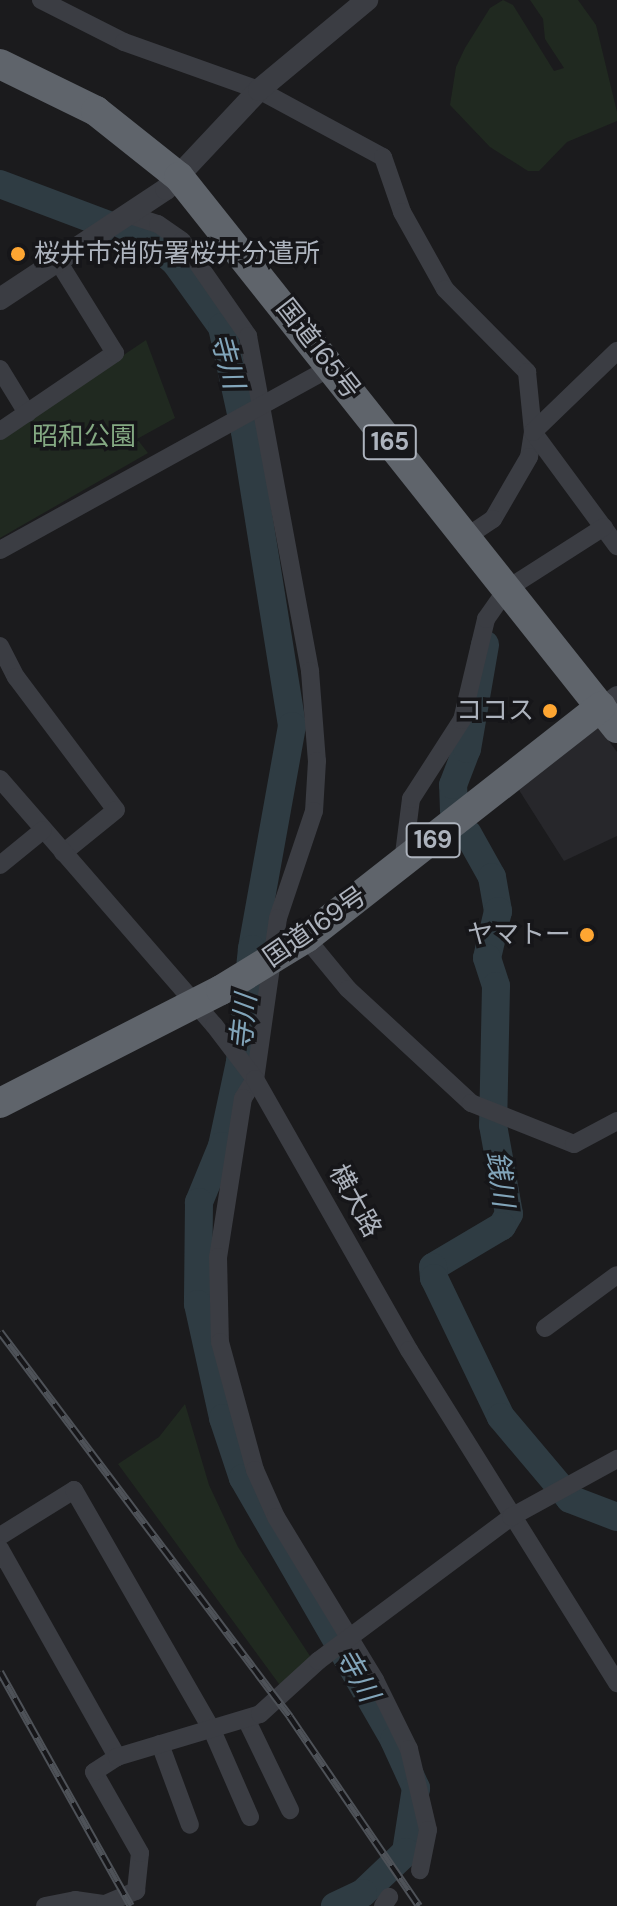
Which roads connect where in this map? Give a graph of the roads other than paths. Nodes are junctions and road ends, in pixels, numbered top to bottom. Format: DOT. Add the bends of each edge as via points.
graph roads {
  1 [pos="41,0"];
  2 [pos="367,0"];
  3 [pos="0,64"];
  4 [pos="259,90"];
  5 [pos="179,177"];
  6 [pos="128,216"];
  7 [pos="58,261"];
  8 [pos="0,299"];
  9 [pos="617,351"];
  10 [pos="332,367"];
  11 [pos="0,369"];
  12 [pos="262,408"];
  13 [pos="27,413"];
  14 [pos="0,431"];
  15 [pos="533,432"];
  16 [pos="604,527"];
  17 [pos="466,537"];
  18 [pos="617,546"];
  19 [pos="0,550"];
  20 [pos="507,589"];
  21 [pos="0,646"];
  22 [pos="612,710"];
  23 [pos="0,779"];
  24 [pos="43,830"];
  25 [pos="63,853"];
  26 [pos="403,863"];
  27 [pos="0,865"];
  28 [pos="306,938"];
  29 [pos="265,964"];
  30 [pos="192,1002"];
  31 [pos="252,1076"];
  32 [pos="0,1103"];
  33 [pos="617,1121"];
  34 [pos="617,1275"];
  35 [pos="545,1328"];
  36 [pos="617,1459"];
  37 [pos="511,1517"];
  38 [pos="0,1536"];
  39 [pos="0,1549"];
  40 [pos="350,1640"];
  41 [pos="617,1683"];
  42 [pos="247,1721"];
  43 [pos="212,1730"];
  44 [pos="160,1744"];
  45 [pos="117,1757"];
  46 [pos="290,1810"];
  47 [pos="250,1817"];
  48 [pos="190,1825"];
  49 [pos="420,1870"];
  50 [pos="45,1906"];
  1 -- 4 [label="street" via="124,42"];
  2 -- 4 [label="street"];
  3 -- 5 [label="highway, 国道165号 / 165" via="96,111"];
  4 -- 5 [label="street"];
  4 -- 15 [label="street" via="383,157 402,212 445,289 527,372"];
  5 -- 6 [label="street"];
  5 -- 10 [label="highway, 国道165号 / 165"];
  6 -- 7 [label="street"];
  6 -- 12 [label="street" via="158,224 182,241 218,289 248,336"];
  7 -- 8 [label="street"];
  7 -- 13 [label="street" via="115,353"];
  9 -- 15 [label="street"];
  10 -- 12 [label="street"];
  10 -- 17 [label="highway, 国道165号 / 165"];
  11 -- 13 [label="street"];
  12 -- 19 [label="street"];
  12 -- 29 [label="street" via="284,552 310,671 317,761 314,811"];
  13 -- 14 [label="street"];
  15 -- 16 [label="street"];
  15 -- 17 [label="street" via="529,457 500,508"];
  16 -- 18 [label="street"];
  16 -- 20 [label="street"];
  17 -- 20 [label="highway, 国道165号 / 165"];
  20 -- 22 [label="highway, 国道165号 / 165"];
  20 -- 26 [label="street" via="486,619 462,720 411,799"];
  21 -- 25 [label="street" via="16,677 116,810"];
  22 -- 26 [label="highway, 国道169号 / 169"];
  23 -- 24 [label="street, 横大路"];
  24 -- 25 [label="street, 横大路"];
  24 -- 27 [label="street"];
  25 -- 30 [label="street, 横大路"];
  26 -- 28 [label="highway, 国道169号 / 169"];
  28 -- 29 [label="highway, 国道169号 / 169"];
  28 -- 33 [label="street" via="348,989 471,1103 574,1144"];
  29 -- 30 [label="highway, 国道169号 / 169"];
  29 -- 31 [label="street"];
  30 -- 31 [label="street, 横大路"];
  30 -- 32 [label="highway, 国道169号 / 169"];
  31 -- 37 [label="street, 横大路"];
  31 -- 40 [label="street" via="243,1098 218,1257 220,1342 255,1470 306,1571"];
  34 -- 35 [label="street"];
  36 -- 37 [label="street"];
  37 -- 40 [label="street"];
  37 -- 41 [label="street, 横大路"];
  38 -- 43 [label="street" via="74,1490"];
  39 -- 45 [label="street"];
  40 -- 42 [label="street"];
  40 -- 49 [label="street" via="409,1749 428,1830"];
  42 -- 43 [label="street"];
  42 -- 46 [label="street"];
  43 -- 44 [label="street"];
  43 -- 47 [label="street"];
  44 -- 45 [label="street"];
  44 -- 48 [label="street"];
  45 -- 50 [label="street" via="94,1772 140,1853 136,1891 105,1904 75,1900"];
}
